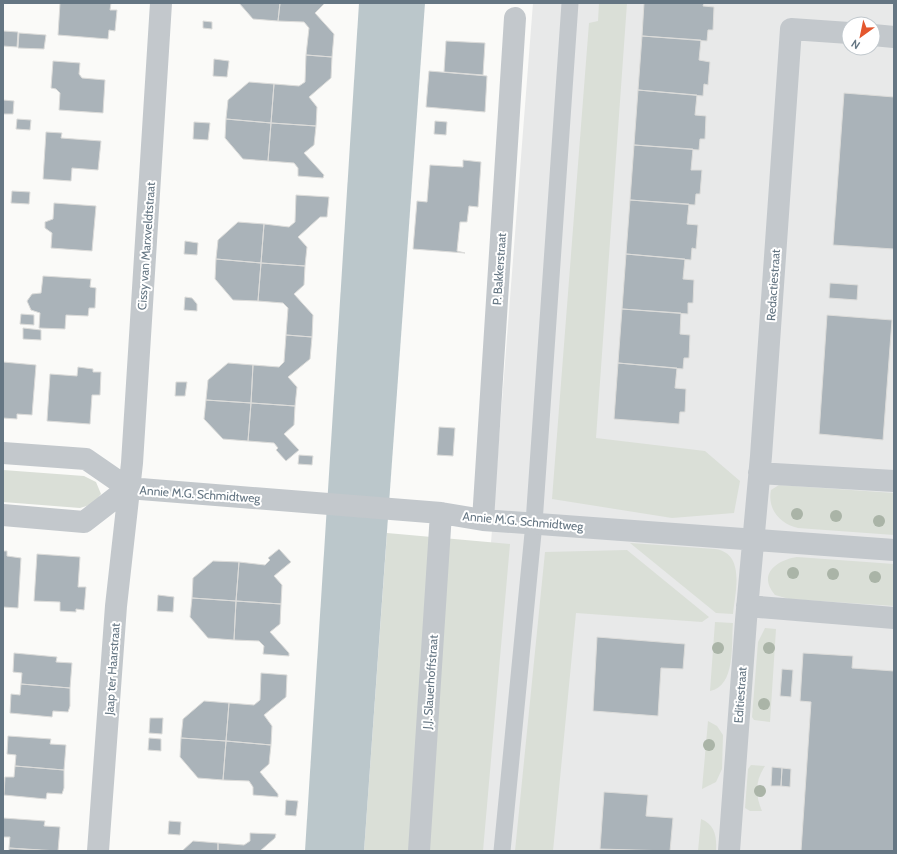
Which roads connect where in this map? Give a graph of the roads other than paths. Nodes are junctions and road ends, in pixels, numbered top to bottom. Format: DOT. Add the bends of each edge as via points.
graph roads {
  1 [pos="161,3"];
  2 [pos="570,3"];
  3 [pos="515,18"];
  4 [pos="841,32"];
  5 [pos="881,36"];
  6 [pos="894,37"];
  7 [pos="3,453"];
  8 [pos="759,473"];
  9 [pos="894,482"];
  10 [pos="128,488"];
  11 [pos="441,512"];
  12 [pos="3,516"];
  13 [pos="483,520"];
  14 [pos="534,523"];
  15 [pos="752,540"];
  16 [pos="894,550"];
  17 [pos="747,606"];
  18 [pos="894,618"];
  19 [pos="98,851"];
  20 [pos="419,851"];
  21 [pos="502,851"];
  22 [pos="729,851"];
  1 -- 10 [label="street, Cissy van Marxveldtstraat" via="132,463"];
  2 -- 14 [label="lane"];
  3 -- 13 [label="street, P. Bakkerstraat"];
  4 -- 8 [label="street, Redactiestraat" via="791,29"];
  5 -- 6 [label="street"];
  7 -- 10 [label="street, Annie M.G. Schmidtweg" via="86,459"];
  8 -- 9 [label="street"];
  8 -- 15 [label="street, Redactiestraat"];
  10 -- 11 [label="street, Annie M.G. Schmidtweg"];
  10 -- 12 [label="street, Annie M.G. Schmidtweg" via="84,522"];
  10 -- 19 [label="street, Jaap ter Haarstraat" via="116,606"];
  11 -- 13 [label="street, Annie M.G. Schmidtweg"];
  11 -- 20 [label="street, J.J. Slauerhoffstraat"];
  13 -- 14 [label="street, Annie M.G. Schmidtweg"];
  14 -- 15 [label="street, Annie M.G. Schmidtweg"];
  14 -- 21 [label="lane"];
  15 -- 16 [label="street, Annie M.G. Schmidtweg"];
  15 -- 17 [label="street, Editiestraat"];
  17 -- 18 [label="street"];
  17 -- 22 [label="street, Editiestraat"];
}
